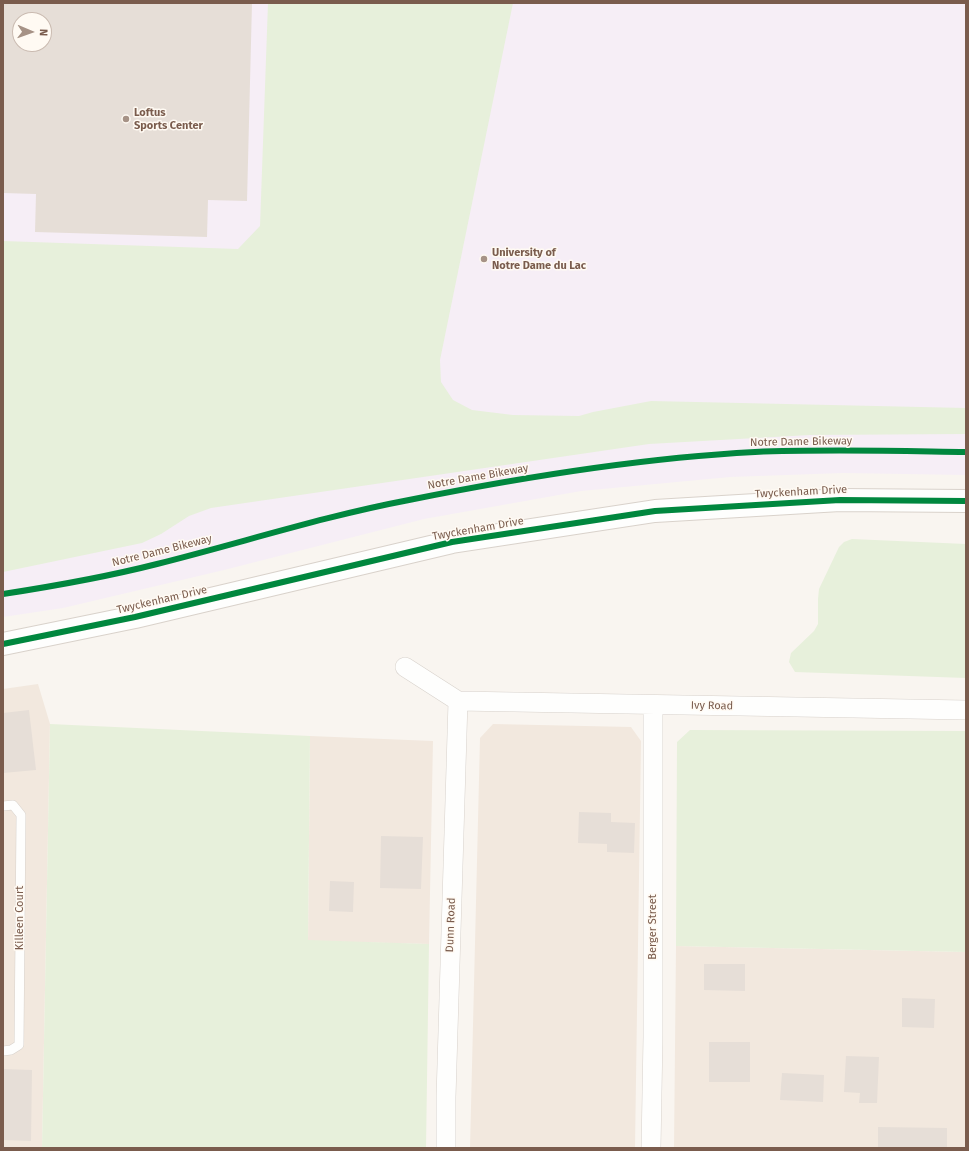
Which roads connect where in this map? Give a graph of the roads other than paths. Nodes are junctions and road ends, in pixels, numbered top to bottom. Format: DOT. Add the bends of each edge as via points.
graph roads {
  1 [pos="966,500"];
  2 [pos="3,644"];
  3 [pos="405,667"];
  4 [pos="458,701"];
  5 [pos="653,705"];
  6 [pos="966,710"];
  7 [pos="3,806"];
  8 [pos="3,1051"];
  9 [pos="446,1148"];
  10 [pos="650,1148"];
  1 -- 2 [label="street, Twyckenham Drive" via="840,500 655,511 452,542 135,617"];
  3 -- 4 [label="street"];
  4 -- 5 [label="street, Ivy Road"];
  4 -- 9 [label="street, Dunn Road"];
  5 -- 6 [label="street, Ivy Road"];
  5 -- 10 [label="street, Berger Street" via="653,1037"];
  7 -- 8 [label="lane, Killeen Court" via="13,805 21,815 19,1045"];
}
